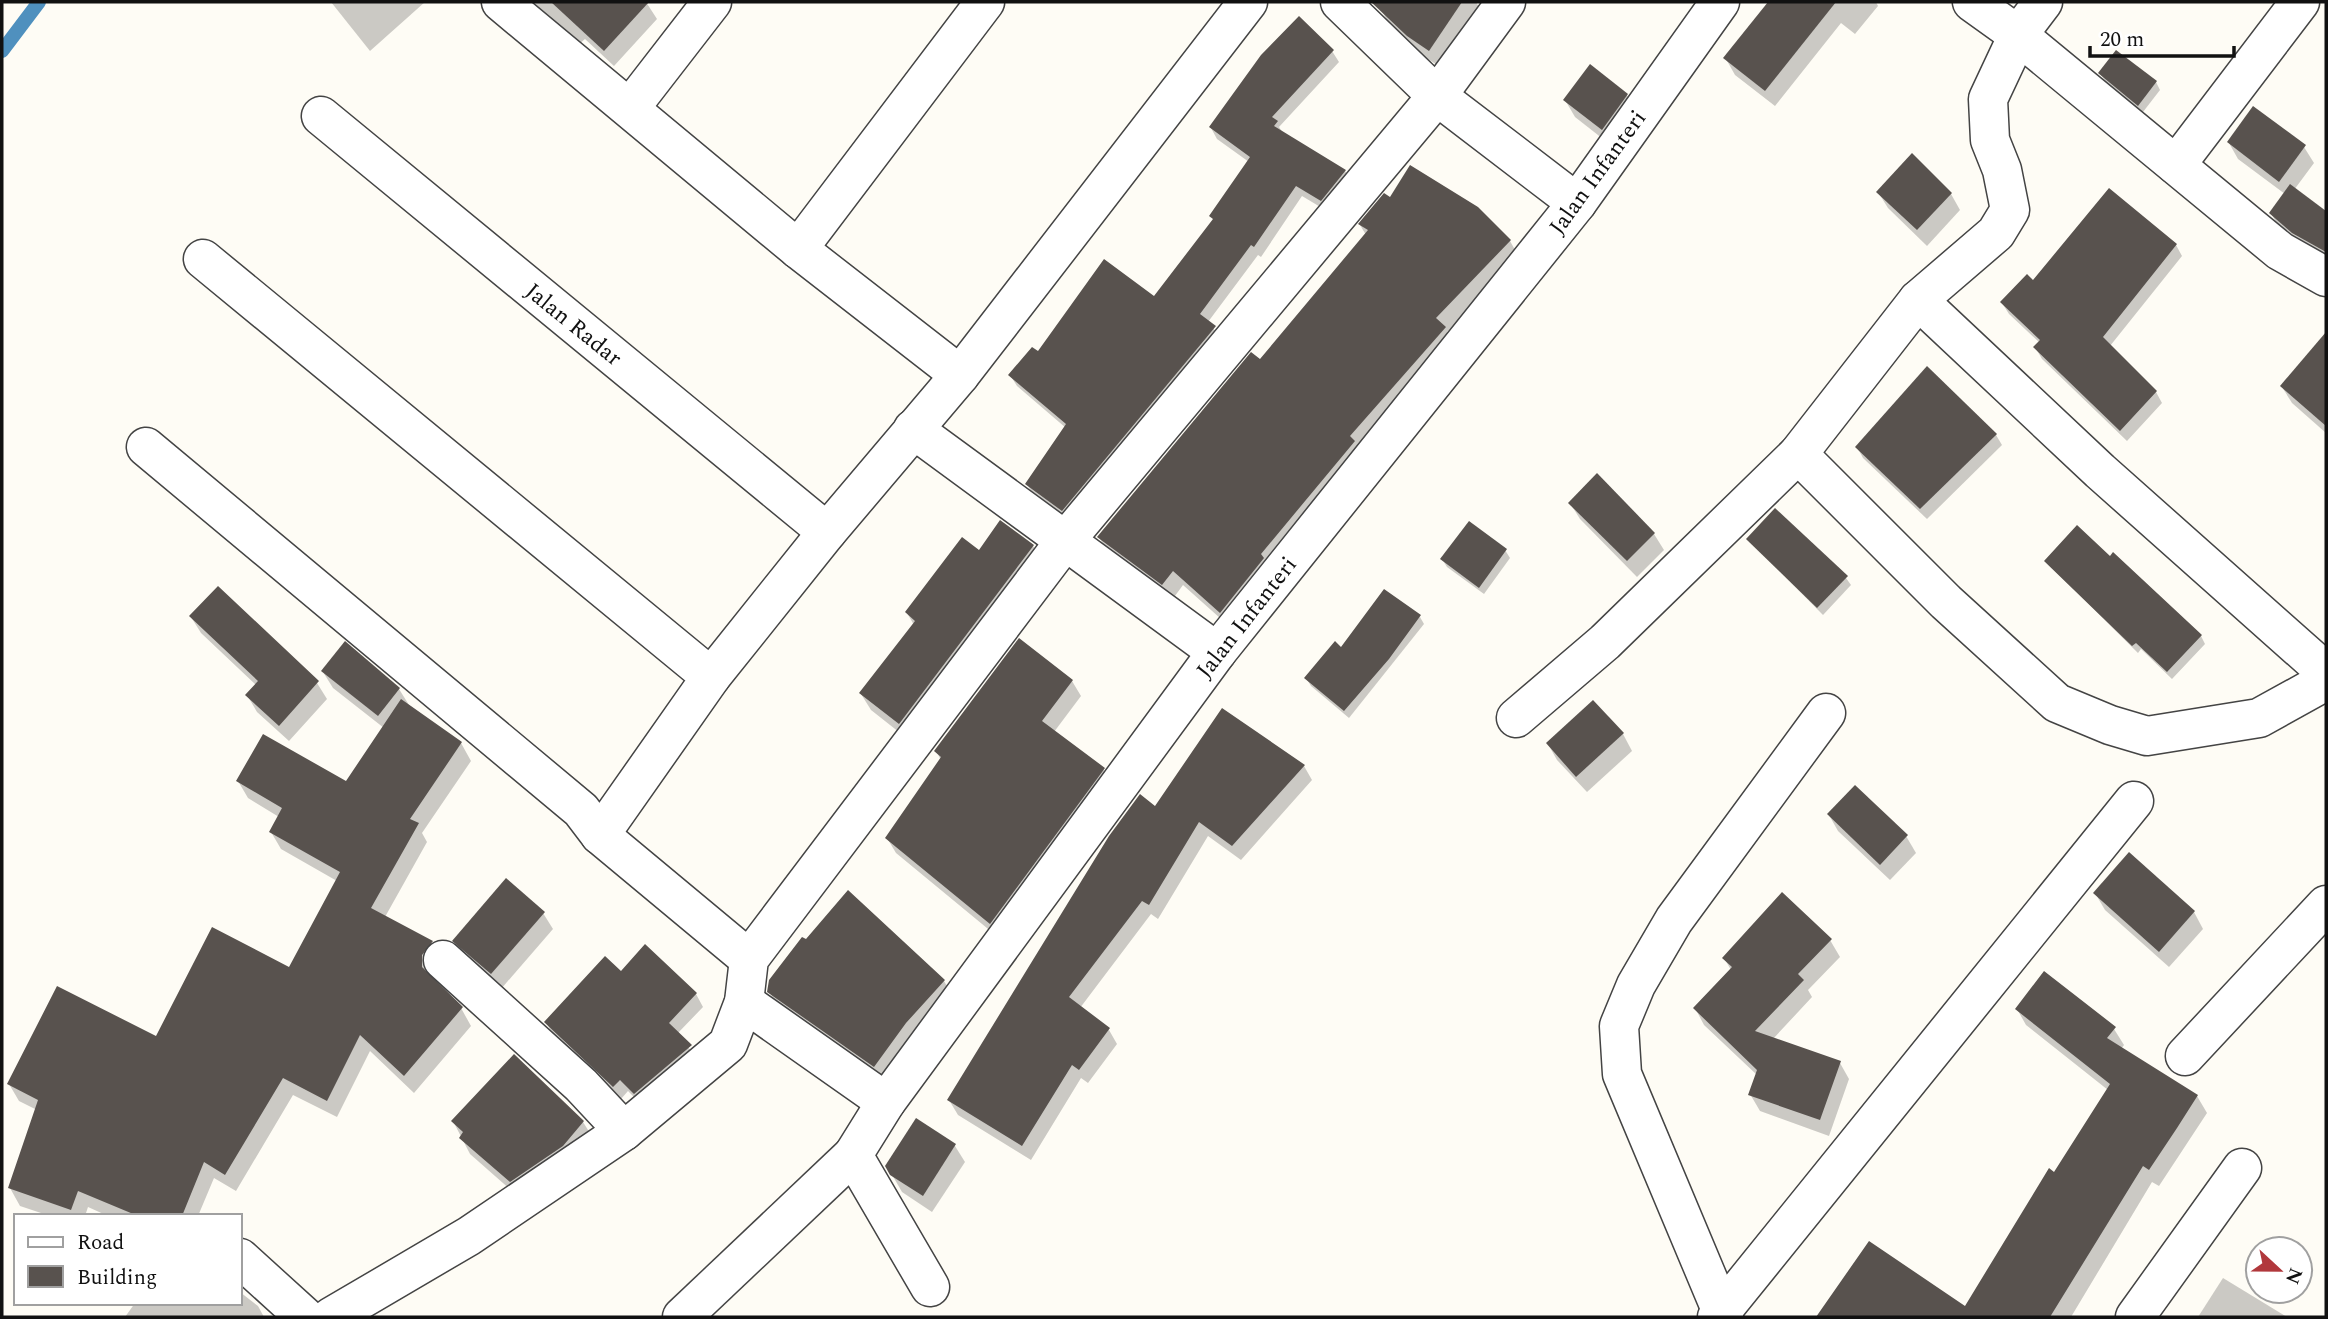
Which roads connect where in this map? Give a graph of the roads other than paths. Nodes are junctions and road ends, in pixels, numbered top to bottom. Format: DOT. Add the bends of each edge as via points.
graph roads {
  1 [pos="501,2"];
  2 [pos="712,2"];
  3 [pos="985,2"];
  4 [pos="1248,2"];
  5 [pos="1340,2"];
  6 [pos="1506,2"];
  7 [pos="1720,2"];
  8 [pos="1972,2"];
  9 [pos="2043,2"];
  10 [pos="2300,2"];
  11 [pos="2018,35"];
  12 [pos="1437,96"];
  13 [pos="630,108"];
  14 [pos="321,116"];
  15 [pos="2176,165"];
  16 [pos="1577,203"];
  17 [pos="798,249"];
  18 [pos="203,259"];
  19 [pos="2326,277"];
  20 [pos="1918,300"];
  21 [pos="960,374"];
  22 [pos="913,429"];
  23 [pos="146,447"];
  24 [pos="1798,454"];
  25 [pos="827,531"];
  26 [pos="1065,541"];
  27 [pos="1217,652"];
  28 [pos="2326,672"];
  29 [pos="711,677"];
  30 [pos="2326,681"];
  31 [pos="1826,713"];
  32 [pos="1516,718"];
  33 [pos="2134,801"];
  34 [pos="600,835"];
  35 [pos="2326,905"];
  36 [pos="749,958"];
  37 [pos="443,960"];
  38 [pos="744,1002"];
  39 [pos="2185,1056"];
  40 [pos="886,1101"];
  41 [pos="624,1131"];
  42 [pos="853,1155"];
  43 [pos="2242,1168"];
  44 [pos="242,1260"];
  45 [pos="930,1287"];
  46 [pos="1721,1316"];
  47 [pos="305,1317"];
  48 [pos="331,1317"];
  49 [pos="682,1317"];
  50 [pos="2135,1317"];
  1 -- 13 [label="street"];
  2 -- 13 [label="street"];
  3 -- 17 [label="street"];
  4 -- 21 [label="street"];
  5 -- 12 [label="street"];
  6 -- 12 [label="street"];
  7 -- 16 [label="street, Jalan Infanteri"];
  8 -- 11 [label="street"];
  9 -- 11 [label="street"];
  10 -- 15 [label="street"];
  11 -- 15 [label="street"];
  11 -- 20 [label="street" via="1989,99 1990,140 2010,210 1996,233"];
  12 -- 16 [label="street"];
  12 -- 26 [label="street"];
  13 -- 17 [label="street"];
  14 -- 25 [label="street, Jalan Radar"];
  15 -- 19 [label="street" via="2280,251"];
  16 -- 27 [label="street, Jalan Infanteri"];
  17 -- 21 [label="street"];
  18 -- 29 [label="street"];
  20 -- 24 [label="street"];
  20 -- 28 [label="street" via="2100,471"];
  21 -- 22 [label="street"];
  22 -- 25 [label="street"];
  22 -- 26 [label="street"];
  23 -- 34 [label="street" via="581,810"];
  24 -- 30 [label="street" via="2057,703 2147,736 2259,718"];
  24 -- 32 [label="street" via="1605,642"];
  25 -- 29 [label="street"];
  26 -- 27 [label="street"];
  26 -- 36 [label="street"];
  27 -- 40 [label="street, Jalan Infanteri"];
  29 -- 34 [label="street"];
  31 -- 46 [label="street" via="1674,920 1636,985 1619,1026 1622,1074"];
  33 -- 46 [label="street"];
  34 -- 36 [label="street"];
  35 -- 39 [label="street"];
  36 -- 38 [label="street"];
  37 -- 41 [label="street" via="581,1085"];
  38 -- 40 [label="street"];
  38 -- 41 [label="street" via="728,1044"];
  40 -- 42 [label="street, Jalan Infanteri"];
  41 -- 48 [label="street" via="469,1236"];
  42 -- 45 [label="street"];
  42 -- 49 [label="street, Jalan Infanteri"];
  43 -- 50 [label="street"];
  44 -- 47 [label="street"];
}
